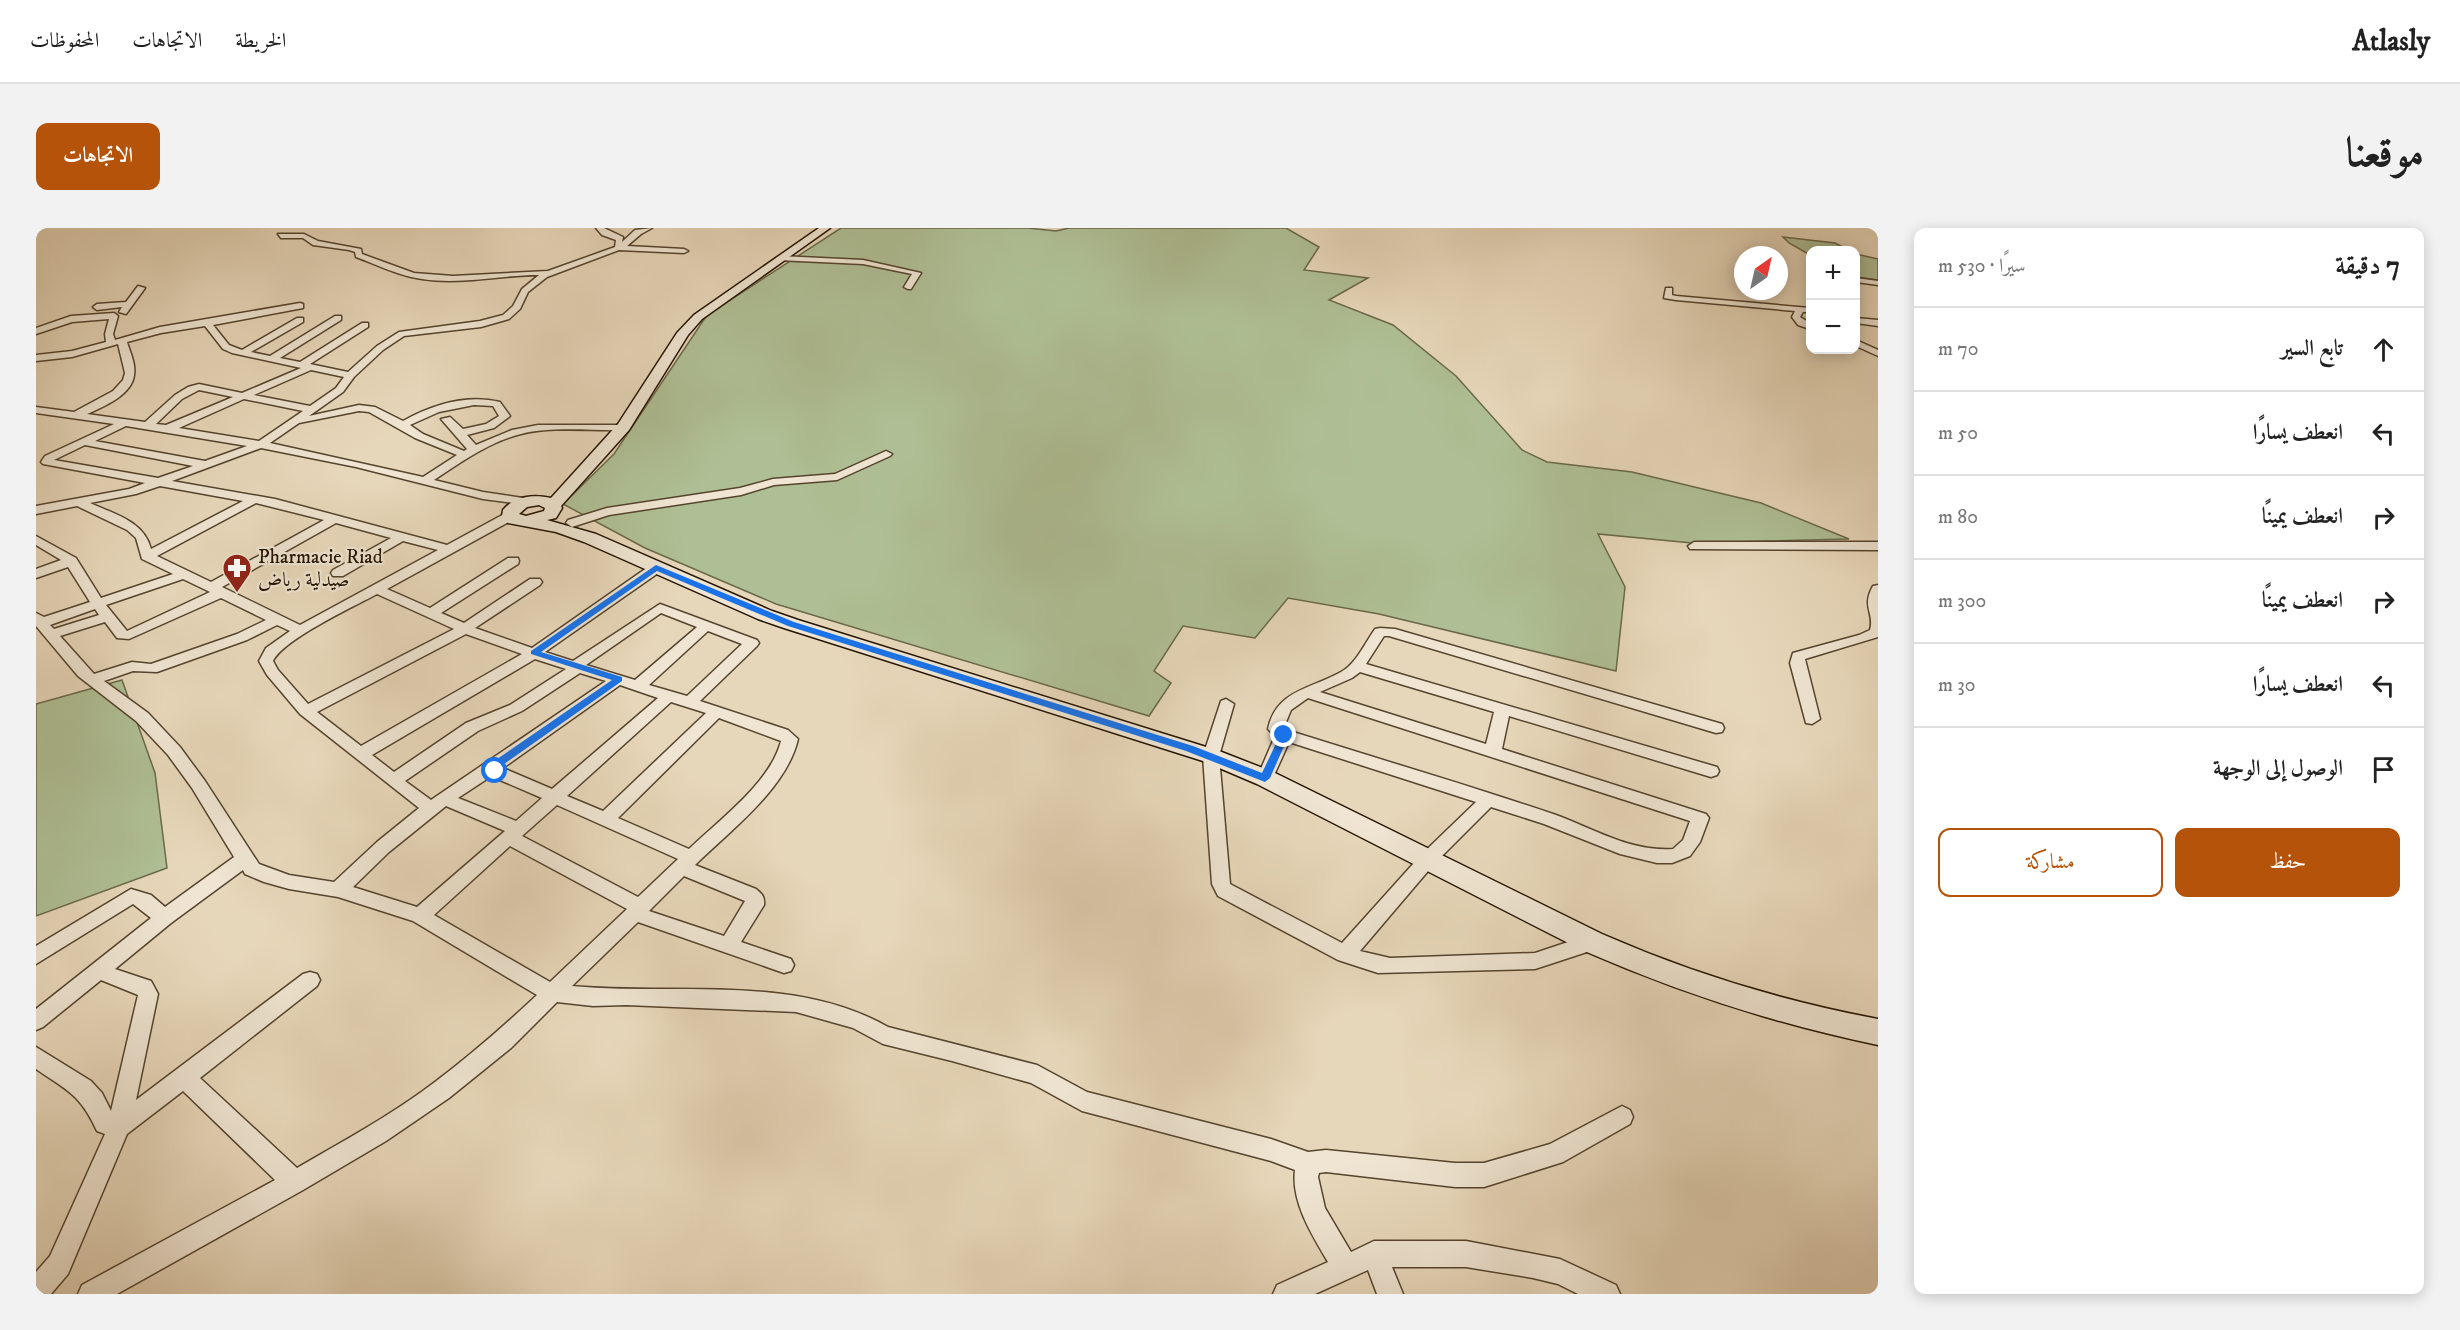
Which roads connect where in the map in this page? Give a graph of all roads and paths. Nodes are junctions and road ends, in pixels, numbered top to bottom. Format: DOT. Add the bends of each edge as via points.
graph roads {
  1 [pos="600,228"];
  2 [pos="625,228"];
  3 [pos="825,228"];
  4 [pos="644,229"];
  5 [pos="281,236"];
  6 [pos="621,247"];
  7 [pos="642,250"];
  8 [pos="684,251"];
  9 [pos="631,257"];
  10 [pos="780,258"];
  11 [pos="549,273"];
  12 [pos="1860,281"];
  13 [pos="1878,283"];
  14 [pos="908,287"];
  15 [pos="141,288"];
  16 [pos="1670,290"];
  17 [pos="1788,298"];
  18 [pos="1806,300"];
  19 [pos="129,304"];
  20 [pos="300,306"];
  21 [pos="83,308"];
  22 [pos="1800,309"];
  23 [pos="1806,310"];
  24 [pos="114,316"];
  25 [pos="338,318"];
  26 [pos="300,320"];
  27 [pos="1860,321"];
  28 [pos="207,323"];
  29 [pos="1878,323"];
  30 [pos="1806,324"];
  31 [pos="365,325"];
  32 [pos="36,331"];
  33 [pos="122,341"];
  34 [pos="111,344"];
  35 [pos="1860,345"];
  36 [pos="244,352"];
  37 [pos="1878,353"];
  38 [pos="36,358"];
  39 [pos="273,358"];
  40 [pos="305,366"];
  41 [pos="350,375"];
  42 [pos="244,396"];
  43 [pos="36,410"];
  44 [pos="314,410"];
  45 [pos="75,416"];
  46 [pos="446,419"];
  47 [pos="297,421"];
  48 [pos="126,422"];
  49 [pos="403,424"];
  50 [pos="148,425"];
  51 [pos="624,427"];
  52 [pos="168,428"];
  53 [pos="460,433"];
  54 [pos="84,442"];
  55 [pos="262,444"];
  56 [pos="468,451"];
  57 [pos="886,454"];
  58 [pos="208,465"];
  59 [pos="425,481"];
  60 [pos="158,484"];
  61 [pos="572,484"];
  62 [pos="492,499"];
  63 [pos="254,500"];
  64 [pos="78,502"];
  65 [pos="527,502"];
  66 [pos="553,508"];
  67 [pos="36,510"];
  68 [pos="517,518"];
  69 [pos="334,519"];
  70 [pos="572,523"];
  71 [pos="404,536"];
  72 [pos="590,538"];
  73 [pos="36,540"];
  74 [pos="1694,546"];
  75 [pos="1878,546"];
  76 [pos="447,549"];
  77 [pos="147,556"];
  78 [pos="71,561"];
  79 [pos="513,561"];
  80 [pos="656,568"];
  81 [pos="338,573"];
  82 [pos="36,574"];
  83 [pos="185,574"];
  84 [pos="535,582"];
  85 [pos="377,589"];
  86 [pos="1878,589"];
  87 [pos="216,591"];
  88 [pos="98,604"];
  89 [pos="431,613"];
  90 [pos="108,617"];
  91 [pos="278,619"];
  92 [pos="1878,623"];
  93 [pos="43,624"];
  94 [pos="707,625"];
  95 [pos="464,628"];
  96 [pos="300,631"];
  97 [pos="534,653"];
  98 [pos="577,666"];
  99 [pos="1357,666"];
  100 [pos="619,679"];
  101 [pos="92,680"];
  102 [pos="639,685"];
  103 [pos="1306,692"];
  104 [pos="670,695"];
  105 [pos="690,702"];
  106 [pos="1226,704"];
  107 [pos="1502,710"];
  108 [pos="306,711"];
  109 [pos="717,711"];
  110 [pos="1812,719"];
  111 [pos="1716,728"];
  112 [pos="1284,735"];
  113 [pos="1493,752"];
  114 [pos="360,754"];
  115 [pos="1211,756"];
  116 [pos="488,771"];
  117 [pos="1711,771"];
  118 [pos="1265,778"];
  119 [pos="393,781"];
  120 [pos="554,797"];
  121 [pos="1488,800"];
  122 [pos="437,803"];
  123 [pos="605,820"];
  124 [pos="512,833"];
  125 [pos="245,858"];
  126 [pos="1428,859"];
  127 [pos="686,862"];
  128 [pos="338,890"];
  129 [pos="637,910"];
  130 [pos="420,916"];
  131 [pos="164,918"];
  132 [pos="1592,942"];
  133 [pos="728,946"];
  134 [pos="1346,954"];
  135 [pos="36,956"];
  136 [pos="784,965"];
  137 [pos="98,971"];
  138 [pos="310,980"];
  139 [pos="551,993"];
  140 [pos="36,1021"];
  141 [pos="1878,1032"];
  142 [pos="36,1057"];
  143 [pos="183,1077"];
  144 [pos="1622,1117"];
  145 [pos="119,1126"];
  146 [pos="1308,1163"];
  147 [pos="295,1182"];
  148 [pos="1374,1254"];
  149 [pos="1345,1266"];
  150 [pos="36,1292"];
  151 [pos="92,1294"];
  152 [pos="1286,1294"];
  153 [pos="1390,1294"];
  154 [pos="1607,1294"];
  1 -- 6 [label="street" via="620,239 617,244"];
  2 -- 4 [label="street"];
  3 -- 10 [label="street"];
  4 -- 6 [label="street"];
  5 -- 11 [label="street" via="299,235 326,245 351,248 393,270 421,277"];
  6 -- 7 [label="street"];
  6 -- 11 [label="street"];
  7 -- 8 [label="street"];
  7 -- 9 [label="street"];
  10 -- 14 [label="street" via="863,262 917,273"];
  10 -- 51 [label="street" via="707,309 682,333"];
  11 -- 41 [label="street" via="532,284 506,317 402,334"];
  12 -- 13 [label="street"];
  15 -- 19 [label="street"];
  16 -- 22 [label="street" via="1668,296 1676,298"];
  17 -- 18 [label="street"];
  19 -- 21 [label="street"];
  19 -- 24 [label="street"];
  20 -- 28 [label="street"];
  22 -- 23 [label="street"];
  22 -- 30 [label="street" via="1796,317"];
  24 -- 32 [label="street" via="71,319"];
  24 -- 34 [label="street" via="109,334"];
  25 -- 39 [label="street"];
  26 -- 36 [label="street"];
  27 -- 29 [label="street"];
  28 -- 33 [label="street"];
  28 -- 36 [label="street" via="226,347"];
  31 -- 40 [label="street"];
  33 -- 34 [label="street"];
  33 -- 45 [label="street" via="130,374 127,381 113,396"];
  34 -- 38 [label="street"];
  35 -- 37 [label="street"];
  36 -- 39 [label="street"];
  39 -- 40 [label="street"];
  40 -- 41 [label="street"];
  40 -- 42 [label="street"];
  41 -- 44 [label="street" via="340,390"];
  42 -- 44 [label="street"];
  42 -- 50 [label="street" via="193,388"];
  42 -- 52 [label="street"];
  43 -- 45 [label="street"];
  44 -- 47 [label="street"];
  45 -- 48 [label="street"];
  46 -- 53 [label="street" via="458,426"];
  47 -- 49 [label="street" via="365,408"];
  47 -- 55 [label="street"];
  48 -- 50 [label="street"];
  48 -- 54 [label="street"];
  49 -- 53 [label="street" via="475,400 496,404 505,416 489,426"];
  49 -- 56 [label="street" via="419,436"];
  50 -- 52 [label="street"];
  51 -- 56 [label="street" via="538,428 516,432"];
  51 -- 61 [label="street"];
  52 -- 55 [label="street"];
  53 -- 56 [label="street"];
  54 -- 58 [label="street"];
  54 -- 60 [label="street" via="47,462"];
  55 -- 58 [label="street"];
  55 -- 59 [label="street"];
  56 -- 59 [label="street"];
  57 -- 70 [label="street" via="837,477 773,482 741,491 607,512"];
  58 -- 60 [label="street"];
  59 -- 62 [label="street"];
  60 -- 63 [label="street"];
  60 -- 64 [label="street"];
  61 -- 65 [label="street"];
  61 -- 66 [label="street"];
  62 -- 65 [label="street"];
  62 -- 68 [label="street"];
  63 -- 69 [label="street"];
  63 -- 77 [label="street"];
  64 -- 67 [label="street"];
  64 -- 77 [label="street" via="131,527 142,537"];
  65 -- 66 [label="street" via="544,501"];
  65 -- 68 [label="street" via="515,507"];
  66 -- 68 [label="street" via="544,517"];
  66 -- 70 [label="street"];
  68 -- 72 [label="street"];
  68 -- 76 [label="street"];
  69 -- 71 [label="street"];
  69 -- 87 [label="street"];
  70 -- 72 [label="street"];
  71 -- 76 [label="street"];
  71 -- 81 [label="street"];
  72 -- 80 [label="street"];
  73 -- 78 [label="street"];
  74 -- 75 [label="street"];
  76 -- 85 [label="street"];
  77 -- 83 [label="street"];
  78 -- 82 [label="street"];
  78 -- 88 [label="street"];
  79 -- 89 [label="street"];
  80 -- 97 [label="street"];
  80 -- 115 [label="street" via="782,621"];
  83 -- 87 [label="street"];
  83 -- 88 [label="street"];
  84 -- 95 [label="street"];
  85 -- 89 [label="street"];
  85 -- 96 [label="street"];
  86 -- 92 [label="street" via="1873,602"];
  87 -- 90 [label="street" via="129,635 122,635"];
  87 -- 91 [label="street"];
  88 -- 90 [label="street"];
  88 -- 93 [label="street"];
  89 -- 95 [label="street"];
  90 -- 93 [label="street"];
  91 -- 96 [label="street"];
  91 -- 101 [label="street" via="242,637 152,669 132,666"];
  92 -- 110 [label="street" via="1876,632 1864,638 1798,656"];
  93 -- 101 [label="street"];
  94 -- 98 [label="street" via="660,608"];
  94 -- 102 [label="street"];
  94 -- 105 [label="street" via="752,643"];
  95 -- 97 [label="street"];
  95 -- 108 [label="street"];
  96 -- 108 [label="street" via="271,651 266,661"];
  97 -- 98 [label="street"];
  97 -- 114 [label="street"];
  98 -- 100 [label="street"];
  98 -- 119 [label="street" via="516,708 472,727"];
  99 -- 103 [label="street" via="1347,675"];
  99 -- 107 [label="street"];
  99 -- 111 [label="street" via="1380,632 1390,632"];
  100 -- 102 [label="street"];
  100 -- 116 [label="street"];
  101 -- 125 [label="street" via="142,717 174,751"];
  102 -- 104 [label="street"];
  103 -- 112 [label="street" via="1286,704 1278,717 1276,729"];
  103 -- 113 [label="street"];
  104 -- 105 [label="street"];
  104 -- 120 [label="street"];
  105 -- 109 [label="street"];
  106 -- 115 [label="street"];
  107 -- 113 [label="street"];
  107 -- 117 [label="street"];
  108 -- 114 [label="street"];
  109 -- 123 [label="street"];
  109 -- 127 [label="street" via="782,734 790,742 768,782"];
  112 -- 118 [label="street"];
  112 -- 121 [label="street"];
  113 -- 121 [label="street" via="1700,818 1687,850 1671,856 1619,847"];
  114 -- 119 [label="street"];
  115 -- 118 [label="street"];
  115 -- 134 [label="street" via="1221,884 1225,891"];
  116 -- 120 [label="street"];
  116 -- 122 [label="street"];
  118 -- 126 [label="street"];
  119 -- 122 [label="street"];
  120 -- 123 [label="street"];
  120 -- 124 [label="street"];
  121 -- 126 [label="street"];
  122 -- 124 [label="street"];
  122 -- 128 [label="street"];
  123 -- 127 [label="street"];
  124 -- 129 [label="street"];
  124 -- 130 [label="street"];
  125 -- 128 [label="street" via="252,869 264,875"];
  125 -- 131 [label="street"];
  126 -- 132 [label="street"];
  126 -- 134 [label="street"];
  127 -- 129 [label="street"];
  127 -- 133 [label="street" via="755,899"];
  128 -- 130 [label="street"];
  129 -- 133 [label="street"];
  129 -- 139 [label="street"];
  130 -- 139 [label="street"];
  131 -- 135 [label="street" via="144,900 131,896"];
  131 -- 137 [label="street"];
  132 -- 134 [label="street" via="1535,961 1390,966"];
  132 -- 141 [label="street" via="1729,996 1781,1012"];
  133 -- 136 [label="street"];
  137 -- 140 [label="street"];
  137 -- 145 [label="street" via="144,987 148,994"];
  138 -- 143 [label="street"];
  139 -- 146 [label="street" via="796,1003 859,1021 883,1035 1037,1076 1082,1101"];
  139 -- 147 [label="street" via="503,1041 441,1091"];
  142 -- 145 [label="street" via="83,1088 105,1123"];
  143 -- 145 [label="street"];
  143 -- 147 [label="street"];
  144 -- 146 [label="street" via="1555,1154 1484,1175 1455,1176 1326,1161"];
  145 -- 150 [label="street" via="59,1265"];
  146 -- 149 [label="street" via="1308,1197"];
  147 -- 151 [label="street"];
  148 -- 149 [label="street"];
  148 -- 153 [label="street"];
  148 -- 154 [label="street" via="1466,1254 1533,1265 1560,1272"];
  149 -- 152 [label="street"];
}
